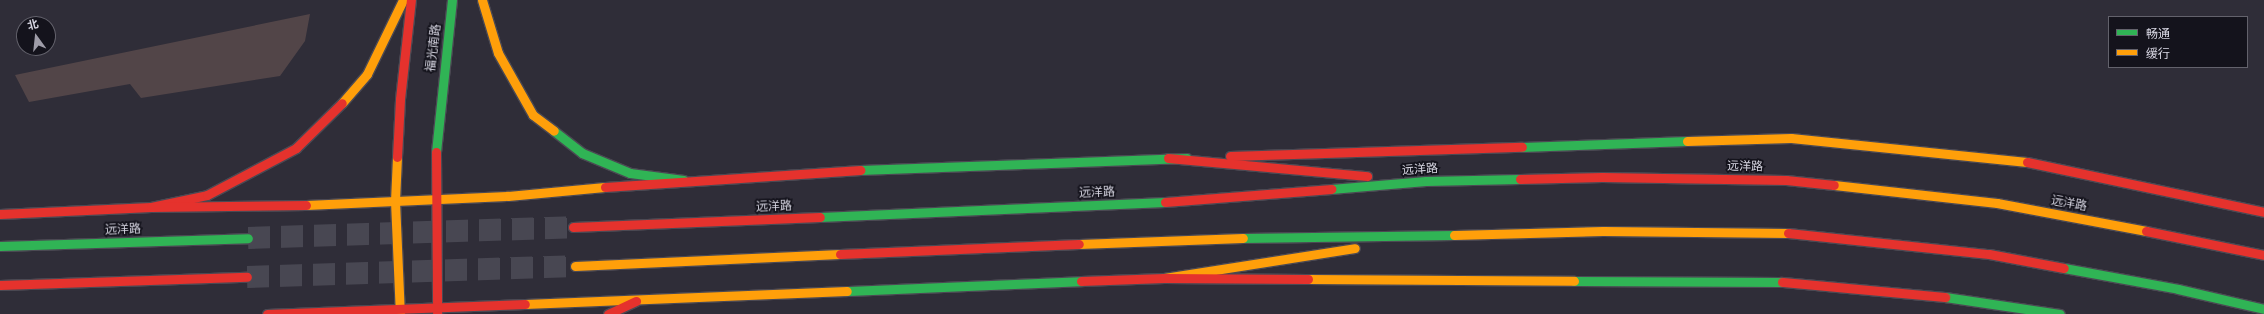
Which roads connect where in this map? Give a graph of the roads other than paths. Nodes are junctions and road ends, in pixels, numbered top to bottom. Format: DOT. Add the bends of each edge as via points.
graph roads {
  1 [pos="402,0"];
  2 [pos="411,0"];
  3 [pos="452,0"];
  4 [pos="482,0"];
  5 [pos="1168,158"];
  6 [pos="684,180"];
  7 [pos="1426,181"];
  8 [pos="436,199"];
  9 [pos="395,201"];
  10 [pos="151,207"];
  11 [pos="2264,212"];
  12 [pos="0,214"];
  13 [pos="573,227"];
  14 [pos="1429,236"];
  15 [pos="248,238"];
  16 [pos="0,246"];
  17 [pos="2264,255"];
  18 [pos="575,266"];
  19 [pos="247,277"];
  20 [pos="1164,278"];
  21 [pos="0,285"];
  22 [pos="636,301"];
  23 [pos="2264,308"];
  24 [pos="436,311"];
  25 [pos="400,312"];
  26 [pos="267,314"];
  27 [pos="608,314"];
  28 [pos="2060,314"];
  1 -- 10 [label="main road" via="367,74 333,113 296,148 207,195"];
  2 -- 9 [label="main road" via="400,99"];
  3 -- 8 [label="main road, 福光南路" via="440,99"];
  4 -- 6 [label="main road" via="498,53 533,115 582,153 630,173"];
  5 -- 6 [label="main road"];
  5 -- 7 [label="main road"];
  5 -- 11 [label="main road" via="1791,138 2020,160"];
  6 -- 8 [label="main road" via="508,196"];
  7 -- 13 [label="main road, 远洋路" via="1197,201"];
  7 -- 17 [label="main road, 远洋路" via="1602,177 1786,180 1996,203 2191,238"];
  8 -- 9 [label="main road"];
  8 -- 24 [label="main road, 福光南路"];
  9 -- 10 [label="main road"];
  9 -- 25 [label="main road"];
  10 -- 12 [label="main road"];
  14 -- 18 [label="main road" via="1198,239"];
  14 -- 20 [label="main road"];
  14 -- 23 [label="main road" via="1603,231 1786,233 1989,254 2178,289"];
  15 -- 16 [label="main road, 远洋路"];
  19 -- 21 [label="main road"];
  20 -- 22 [label="main road"];
  20 -- 28 [label="main road" via="1788,282 1973,300"];
  22 -- 24 [label="main road"];
  22 -- 27 [label="main road"];
  24 -- 25 [label="main road"];
  25 -- 26 [label="main road"];
}
